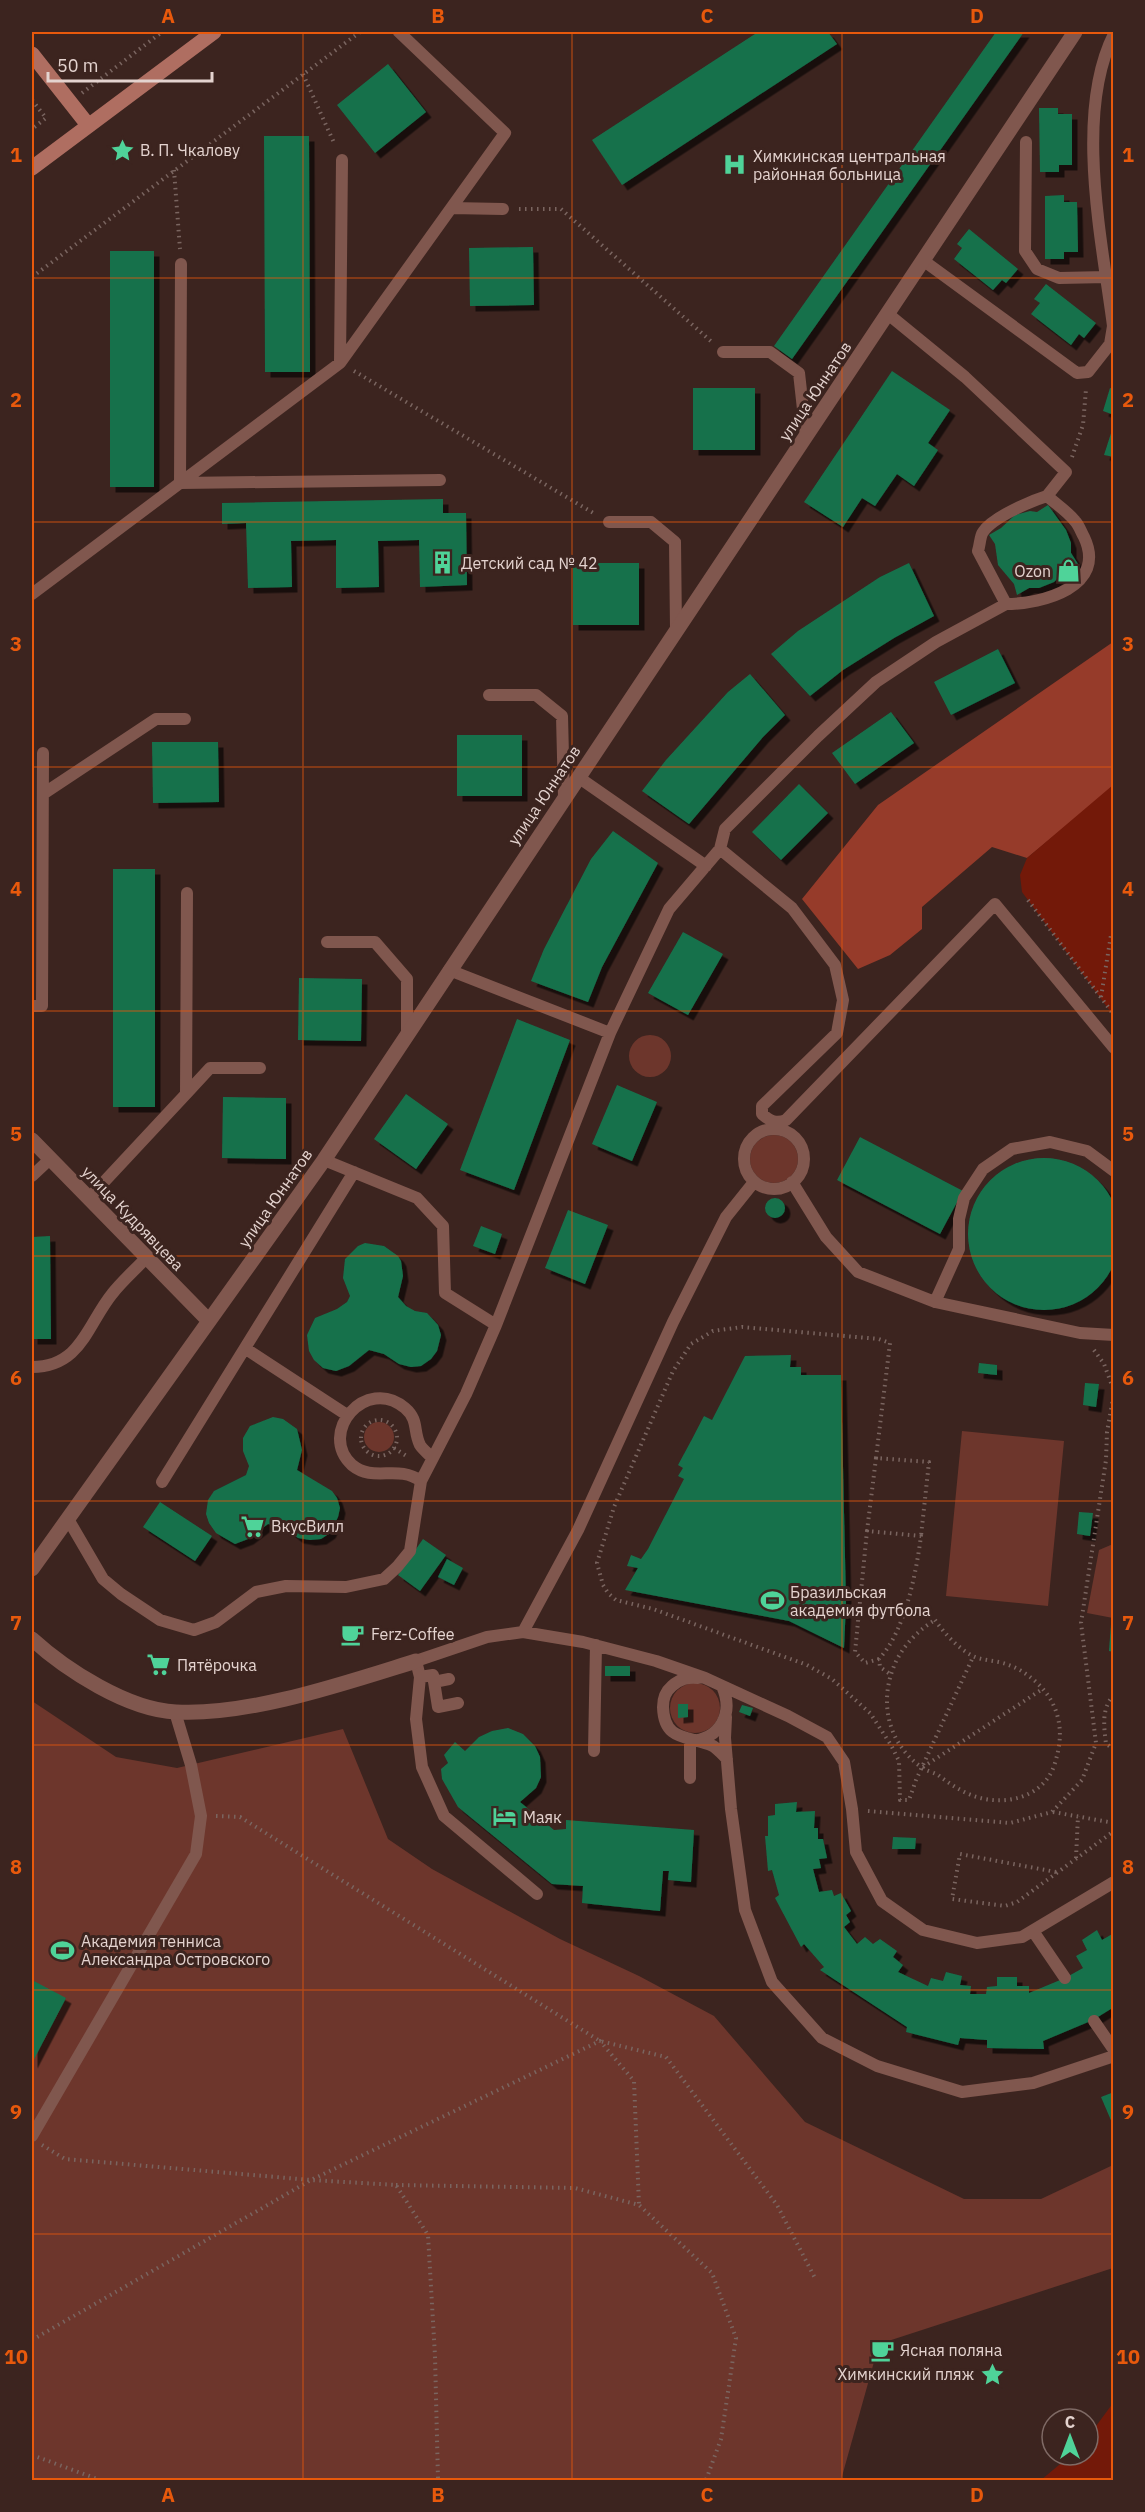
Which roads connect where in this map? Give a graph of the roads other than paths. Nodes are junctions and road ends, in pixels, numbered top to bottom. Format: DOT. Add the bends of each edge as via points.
graph roads {
  1 [pos="214,32"];
  2 [pos="399,32"];
  3 [pos="1075,32"];
  4 [pos="1113,34"];
  5 [pos="32,54"];
  6 [pos="88,125"];
  7 [pos="1026,142"];
  8 [pos="342,160"];
  9 [pos="32,168"];
  10 [pos="451,208"];
  11 [pos="503,208"];
  12 [pos="924,261"];
  13 [pos="181,264"];
  14 [pos="1107,277"];
  15 [pos="888,314"];
  16 [pos="723,352"];
  17 [pos="340,363"];
  18 [pos="806,436"];
  19 [pos="440,480"];
  20 [pos="180,483"];
  21 [pos="1047,496"];
  22 [pos="609,522"];
  23 [pos="32,594"];
  24 [pos="1006,604"];
  25 [pos="676,629"];
  26 [pos="489,695"];
  27 [pos="185,719"];
  28 [pos="43,753"];
  29 [pos="578,777"];
  30 [pos="43,794"];
  31 [pos="564,797"];
  32 [pos="720,849"];
  33 [pos="706,866"];
  34 [pos="187,893"];
  35 [pos="327,942"];
  36 [pos="449,970"];
  37 [pos="32,1006"];
  38 [pos="610,1033"];
  39 [pos="407,1035"];
  40 [pos="1113,1048"];
  41 [pos="260,1068"];
  42 [pos="186,1094"];
  43 [pos="781,1126"];
  44 [pos="32,1140"];
  45 [pos="50,1159"];
  46 [pos="324,1160"];
  47 [pos="1113,1171"];
  48 [pos="354,1172"];
  49 [pos="32,1176"];
  50 [pos="754,1182"];
  51 [pos="792,1182"];
  52 [pos="89,1198"];
  53 [pos="147,1257"];
  54 [pos="935,1302"];
  55 [pos="209,1321"];
  56 [pos="496,1325"];
  57 [pos="1113,1335"];
  58 [pos="246,1349"];
  59 [pos="32,1367"];
  60 [pos="347,1415"];
  61 [pos="432,1458"];
  62 [pos="421,1481"];
  63 [pos="162,1482"];
  64 [pos="68,1519"];
  65 [pos="32,1569"];
  66 [pos="523,1632"];
  67 [pos="32,1640"];
  68 [pos="596,1645"];
  69 [pos="416,1660"];
  70 [pos="420,1677"];
  71 [pos="705,1678"];
  72 [pos="448,1679"];
  73 [pos="434,1682"];
  74 [pos="722,1686"];
  75 [pos="458,1703"];
  76 [pos="175,1712"];
  77 [pos="726,1717"];
  78 [pos="690,1741"];
  79 [pos="594,1752"];
  80 [pos="727,1759"];
  81 [pos="690,1778"];
  82 [pos="1113,1882"];
  83 [pos="537,1894"];
  84 [pos="1033,1931"];
  85 [pos="1065,1978"];
  86 [pos="1094,2021"];
  87 [pos="1113,2049"];
  88 [pos="1113,2056"];
  89 [pos="36,2140"];
  1 -- 6 [label="main road"];
  2 -- 10 [label="lane" via="505,134"];
  3 -- 12 [label="street, улица Юннатов"];
  4 -- 14 [label="lane" via="1095,99 1093,170"];
  5 -- 6 [label="main road"];
  6 -- 9 [label="main road"];
  7 -- 14 [label="lane" via="1025,251 1037,269 1059,278"];
  8 -- 17 [label="lane"];
  10 -- 11 [label="lane"];
  10 -- 17 [label="lane"];
  12 -- 14 [label="lane" via="1077,373 1088,372 1110,344 1113,326"];
  12 -- 15 [label="street, улица Юннатов"];
  13 -- 20 [label="lane"];
  15 -- 18 [label="street, улица Юннатов"];
  15 -- 21 [label="lane" via="965,377 1066,472"];
  16 -- 18 [label="lane" via="770,352 799,373"];
  17 -- 20 [label="lane"];
  18 -- 25 [label="street, улица Юннатов"];
  19 -- 20 [label="lane"];
  20 -- 23 [label="lane"];
  21 -- 24 [label="lane" via="1029,501 983,531 978,551"];
  21 -- 24 [label="lane" via="1077,522 1089,548 1088,568 1076,584 1051,598"];
  22 -- 25 [label="lane" via="651,522 675,542"];
  24 -- 32 [label="lane" via="936,642 876,682 725,829"];
  25 -- 29 [label="street, улица Юннатов"];
  26 -- 31 [label="lane" via="536,695 562,716"];
  27 -- 30 [label="lane" via="156,719"];
  28 -- 30 [label="lane"];
  29 -- 31 [label="street, улица Юннатов"];
  29 -- 33 [label="lane"];
  30 -- 37 [label="lane" via="42,1006"];
  31 -- 36 [label="street, улица Юннатов"];
  32 -- 33 [label="lane"];
  32 -- 43 [label="lane" via="792,908 835,965 843,1000 837,1034 762,1106 762,1114"];
  33 -- 38 [label="lane" via="669,909"];
  34 -- 42 [label="lane"];
  35 -- 39 [label="lane" via="375,942 407,980"];
  36 -- 38 [label="lane"];
  36 -- 39 [label="street, улица Юннатов"];
  38 -- 56 [label="lane"];
  39 -- 46 [label="street, улица Юннатов"];
  40 -- 43 [label="lane" via="995,904"];
  41 -- 42 [label="lane" via="210,1068"];
  42 -- 52 [label="lane"];
  43 -- 50 [label="lane" via="760,1132 744,1149 743,1161"];
  43 -- 51 [label="lane" via="797,1140 804,1156 803,1168"];
  44 -- 45 [label="street, улица Кудрявцева"];
  45 -- 49 [label="lane"];
  45 -- 52 [label="street, улица Кудрявцева"];
  46 -- 48 [label="lane"];
  46 -- 55 [label="street, улица Юннатов"];
  47 -- 54 [label="lane" via="1087,1151 1050,1142 1012,1149 983,1169 964,1198 959,1249"];
  48 -- 56 [label="lane" via="417,1198 443,1226 445,1293"];
  48 -- 58 [label="lane"];
  50 -- 51 [label="lane" via="776,1189"];
  50 -- 66 [label="lane" via="726,1217 673,1322 578,1530"];
  51 -- 54 [label="lane" via="826,1237 858,1272"];
  52 -- 53 [label="street, улица Кудрявцева"];
  53 -- 55 [label="street, улица Кудрявцева"];
  53 -- 59 [label="lane" via="111,1294 78,1348 46,1367"];
  54 -- 57 [label="lane" via="1080,1333"];
  55 -- 64 [label="street, улица Юннатов"];
  56 -- 61 [label="lane"];
  58 -- 60 [label="lane"];
  58 -- 63 [label="lane"];
  60 -- 61 [label="lane" via="374,1398 397,1403 412,1416 420,1444"];
  60 -- 62 [label="lane" via="341,1443 351,1463 361,1471 403,1472"];
  61 -- 62 [label="lane"];
  62 -- 64 [label="lane" via="410,1551 384,1579 346,1587 286,1586 256,1592 216,1622 194,1630 160,1620 103,1579"];
  64 -- 65 [label="street, улица Юннатов"];
  66 -- 68 [label="lane"];
  66 -- 69 [label="lane" via="487,1637"];
  67 -- 76 [label="street" via="57,1662 115,1695"];
  68 -- 71 [label="lane"];
  68 -- 79 [label="lane"];
  69 -- 70 [label="lane"];
  69 -- 76 [label="street" via="309,1692 227,1710"];
  70 -- 73 [label="lane" via="433,1675"];
  70 -- 83 [label="lane" via="416,1719 423,1767 444,1816"];
  71 -- 74 [label="lane"];
  71 -- 78 [label="lane" via="682,1679 663,1699 666,1723"];
  72 -- 73 [label="lane"];
  73 -- 75 [label="lane" via="438,1707"];
  74 -- 77 [label="lane" via="727,1696"];
  74 -- 84 [label="lane" via="827,1737 844,1762 856,1852 882,1901 924,1930 977,1942 1022,1937"];
  76 -- 89 [label="lane" via="201,1816 196,1854"];
  77 -- 78 [label="lane" via="710,1737"];
  77 -- 80 [label="lane"];
  78 -- 80 [label="lane" via="714,1746"];
  78 -- 81 [label="lane"];
  80 -- 88 [label="lane" via="745,1910 772,1982 822,2038 878,2067 962,2092 1033,2083"];
  82 -- 84 [label="lane"];
  84 -- 85 [label="lane"];
  86 -- 87 [label="lane"];
}
